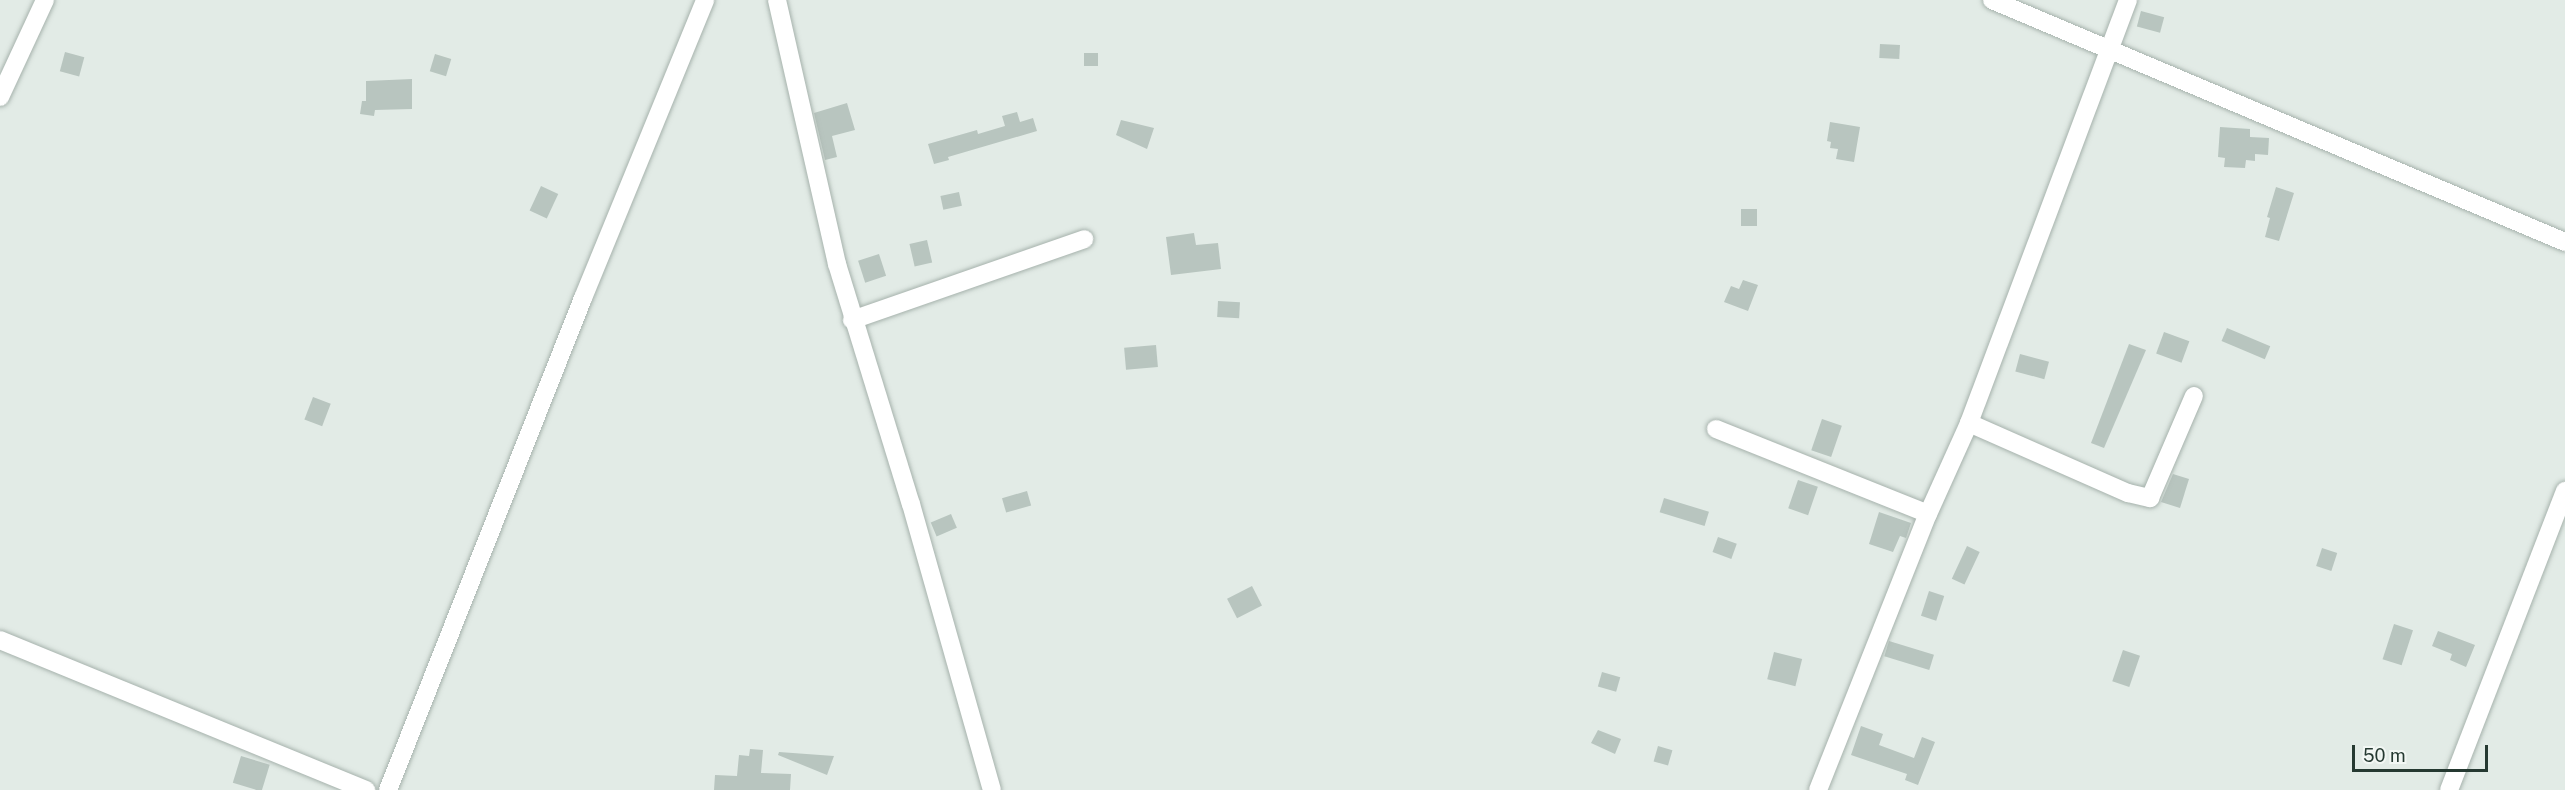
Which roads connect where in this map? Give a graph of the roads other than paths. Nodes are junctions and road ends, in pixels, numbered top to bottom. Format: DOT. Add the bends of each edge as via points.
graph roads {
  1 [pos="45,0"];
  2 [pos="705,0"];
  3 [pos="777,0"];
  4 [pos="1992,0"];
  5 [pos="2128,0"];
  6 [pos="2109,51"];
  7 [pos="0,97"];
  8 [pos="1084,239"];
  9 [pos="2565,242"];
  10 [pos="852,320"];
  11 [pos="2194,396"];
  12 [pos="1969,423"];
  13 [pos="1716,429"];
  14 [pos="2565,491"];
  15 [pos="1928,514"];
  16 [pos="0,640"];
  17 [pos="366,790"];
  18 [pos="388,790"];
  19 [pos="992,790"];
  20 [pos="1818,790"];
  21 [pos="2449,790"];
  1 -- 7 [label="street"];
  2 -- 18 [label="street"];
  3 -- 10 [label="street"];
  4 -- 6 [label="street"];
  5 -- 6 [label="street"];
  6 -- 9 [label="street"];
  6 -- 12 [label="street"];
  8 -- 10 [label="street"];
  10 -- 19 [label="street" via="911,504"];
  11 -- 12 [label="street" via="2150,498 2127,493"];
  12 -- 15 [label="street"];
  13 -- 15 [label="street"];
  14 -- 21 [label="street"];
  15 -- 20 [label="street"];
  16 -- 17 [label="street"];
}
